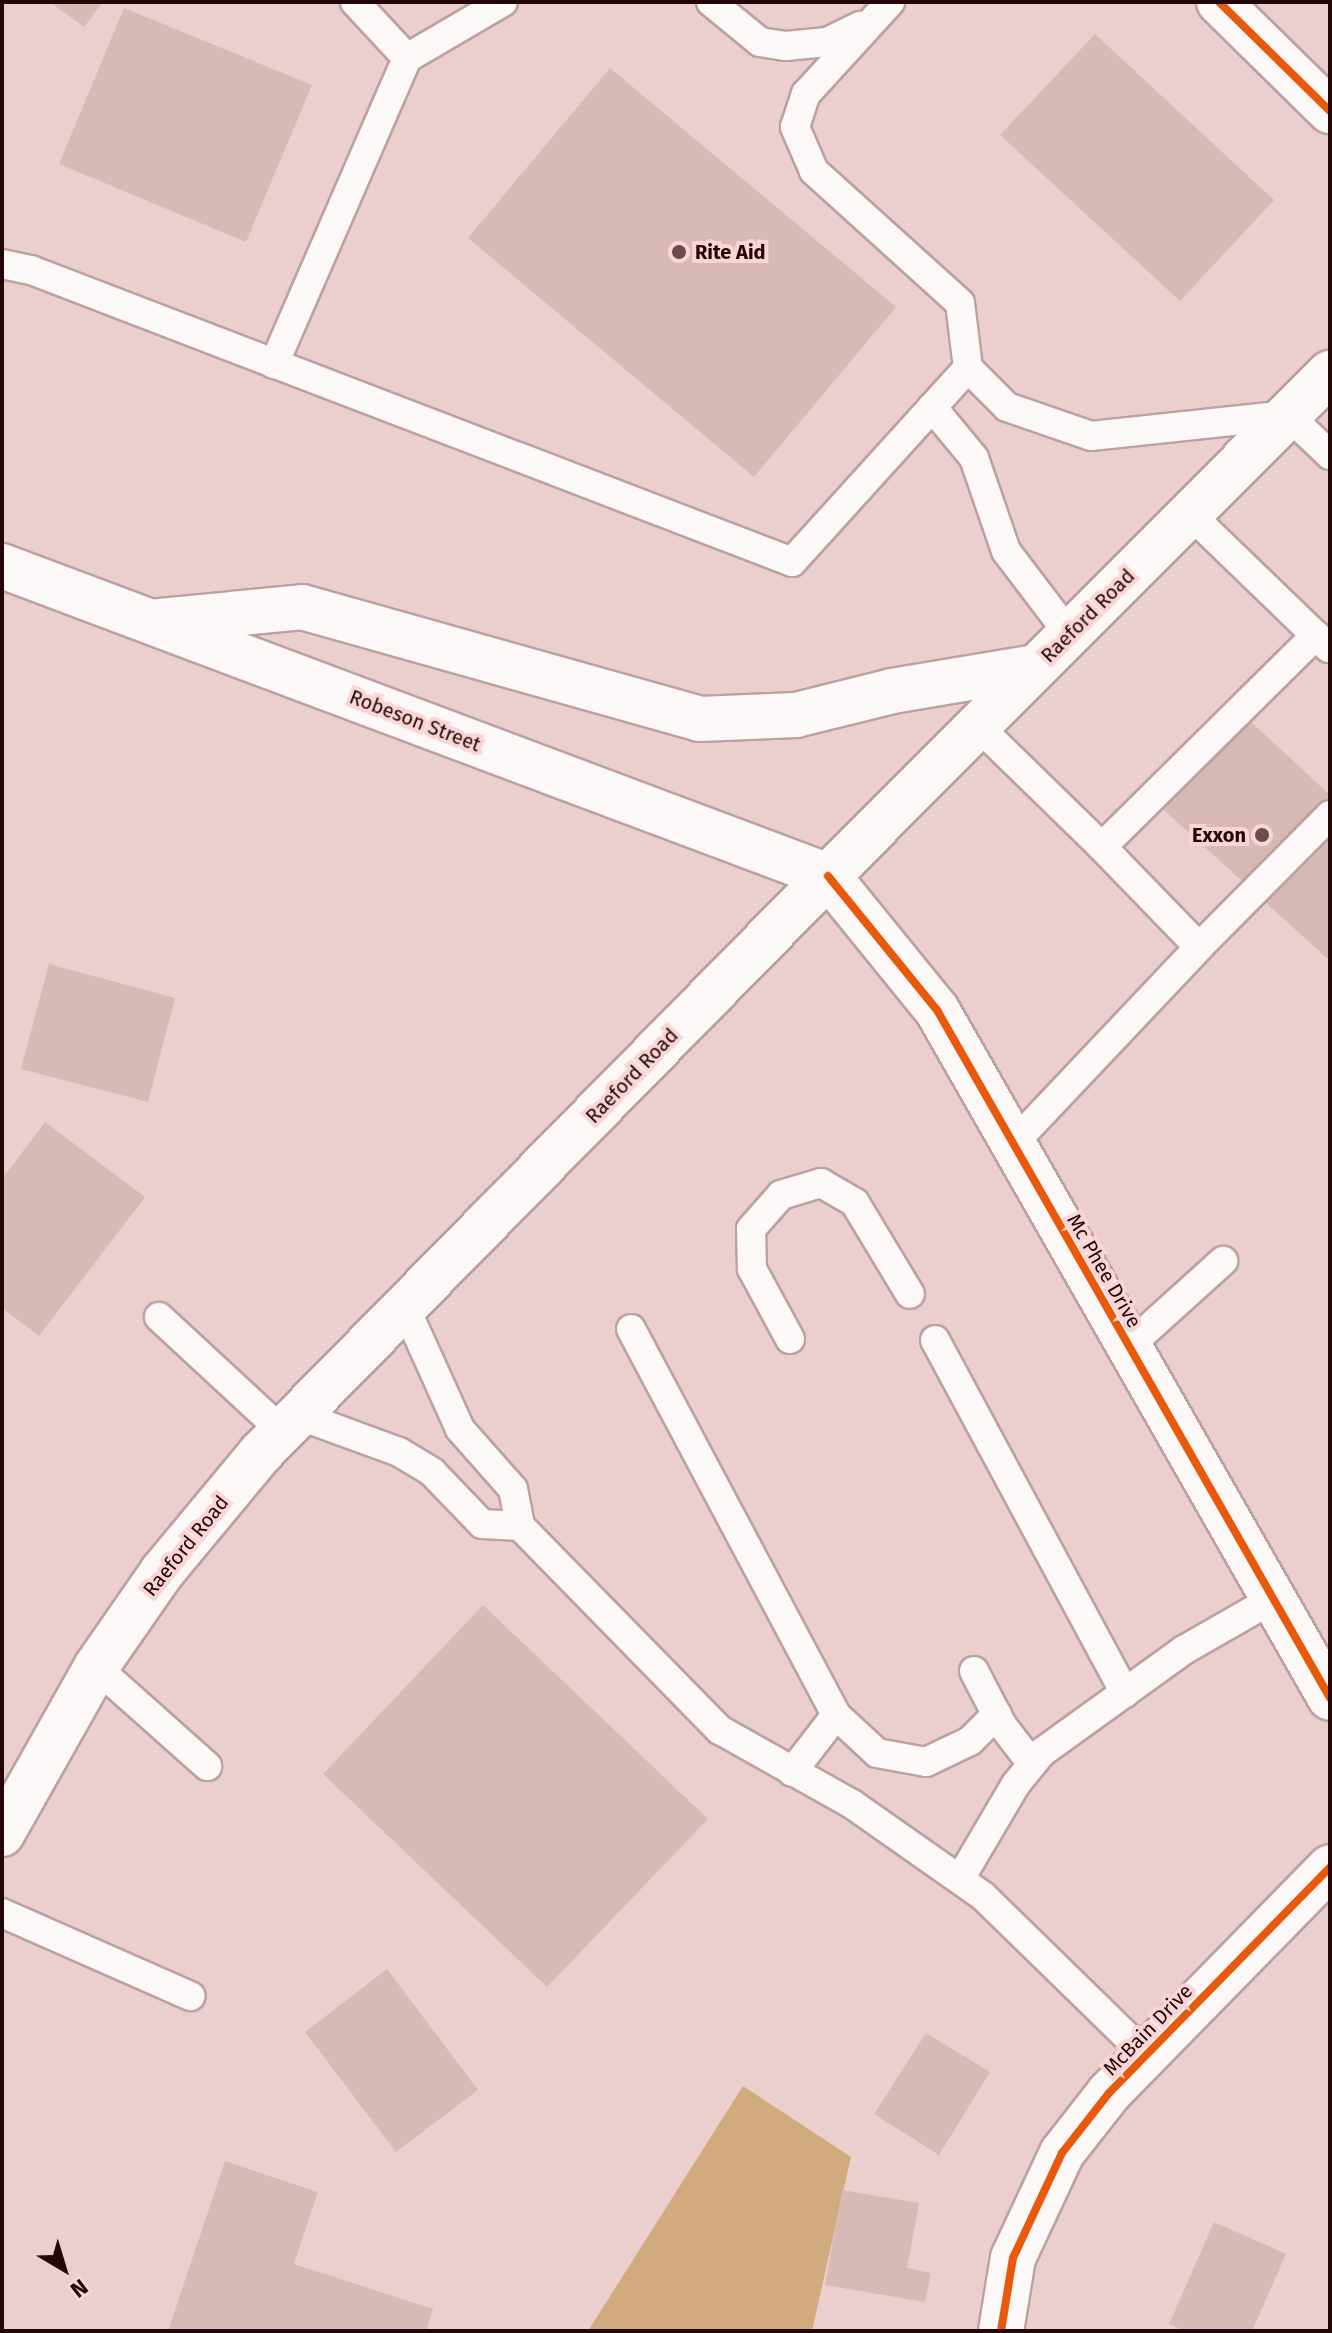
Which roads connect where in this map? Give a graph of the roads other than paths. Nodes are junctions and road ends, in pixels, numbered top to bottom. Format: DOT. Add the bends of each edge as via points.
graph roads {
  1 [pos="355,2"];
  2 [pos="503,2"];
  3 [pos="711,2"];
  4 [pos="1219,2"];
  5 [pos="880,11"];
  6 [pos="407,58"];
  7 [pos="1330,111"];
  8 [pos="2,264"];
  9 [pos="274,364"];
  10 [pos="968,368"];
  11 [pos="1330,373"];
  12 [pos="932,407"];
  13 [pos="1288,415"];
  14 [pos="1330,455"];
  15 [pos="1190,514"];
  16 [pos="2,566"];
  17 [pos="151,622"];
  18 [pos="1069,634"];
  19 [pos="1323,642"];
  20 [pos="1036,667"];
  21 [pos="978,726"];
  22 [pos="1330,815"];
  23 [pos="1102,847"];
  24 [pos="828,876"];
  25 [pos="1199,947"];
  26 [pos="1013,1144"];
  27 [pos="1223,1261"];
  28 [pos="910,1294"];
  29 [pos="405,1307"];
  30 [pos="159,1317"];
  31 [pos="631,1329"];
  32 [pos="790,1339"];
  33 [pos="935,1340"];
  34 [pos="1129,1346"];
  35 [pos="290,1423"];
  36 [pos="520,1526"];
  37 [pos="1273,1599"];
  38 [pos="96,1667"];
  39 [pos="974,1671"];
  40 [pos="1125,1693"];
  41 [pos="1330,1698"];
  42 [pos="997,1714"];
  43 [pos="836,1715"];
  44 [pos="1032,1764"];
  45 [pos="207,1766"];
  46 [pos="792,1772"];
  47 [pos="11,1786"];
  48 [pos="2,1834"];
  49 [pos="1330,1867"];
  50 [pos="960,1879"];
  51 [pos="2,1913"];
  52 [pos="190,1996"];
  53 [pos="1146,2055"];
  54 [pos="1001,2331"];
  1 -- 6 [label="lane"];
  2 -- 6 [label="lane"];
  3 -- 5 [label="lane" via="760,42 786,46 827,42"];
  4 -- 7 [label="main road"];
  5 -- 10 [label="lane" via="806,94 795,127 814,171 960,303"];
  6 -- 9 [label="lane"];
  8 -- 9 [label="lane" via="31,270"];
  9 -- 12 [label="lane" via="792,562"];
  10 -- 12 [label="lane"];
  10 -- 13 [label="lane" via="1007,407 1091,436"];
  11 -- 13 [label="main road, Raeford Road"];
  12 -- 18 [label="lane" via="974,458 1006,551"];
  13 -- 14 [label="lane"];
  13 -- 15 [label="main road, Raeford Road"];
  15 -- 18 [label="main road, Raeford Road"];
  15 -- 19 [label="lane"];
  16 -- 17 [label="main road, Robeson Street"];
  17 -- 20 [label="main road" via="302,607 700,719 796,715 892,691"];
  17 -- 24 [label="main road, Robeson Street"];
  18 -- 20 [label="main road, Raeford Road"];
  19 -- 23 [label="lane"];
  20 -- 21 [label="main road, Raeford Road"];
  21 -- 23 [label="lane"];
  21 -- 24 [label="main road, Raeford Road"];
  22 -- 25 [label="lane"];
  23 -- 25 [label="lane"];
  24 -- 26 [label="main road, Mc Phee Drive" via="937,1010"];
  24 -- 29 [label="main road, Raeford Road"];
  25 -- 26 [label="lane"];
  26 -- 34 [label="main road, Mc Phee Drive"];
  27 -- 34 [label="lane"];
  28 -- 32 [label="lane" via="855,1203 821,1183 781,1195 751,1229 752,1269"];
  29 -- 35 [label="main road, Raeford Road"];
  29 -- 36 [label="lane" via="460,1429 513,1489"];
  30 -- 35 [label="lane"];
  31 -- 43 [label="lane"];
  33 -- 40 [label="lane"];
  34 -- 37 [label="main road, Mc Phee Drive"];
  35 -- 36 [label="lane" via="399,1452 432,1472 482,1524"];
  35 -- 38 [label="main road, Raeford Road" via="162,1572"];
  36 -- 46 [label="lane" via="720,1730"];
  37 -- 40 [label="lane" via="1184,1650"];
  37 -- 41 [label="main road, Mc Phee Drive"];
  38 -- 45 [label="lane"];
  38 -- 47 [label="main road, Raeford Road"];
  39 -- 42 [label="lane"];
  40 -- 44 [label="lane"];
  42 -- 43 [label="lane" via="970,1741 926,1762 877,1753"];
  42 -- 44 [label="lane"];
  43 -- 46 [label="lane"];
  44 -- 50 [label="lane"];
  46 -- 50 [label="lane" via="852,1804"];
  47 -- 48 [label="main road, Raeford Road"];
  49 -- 53 [label="main road, McBain Drive"];
  50 -- 53 [label="lane"];
  51 -- 52 [label="lane"];
  53 -- 54 [label="main road, McBain Drive" via="1062,2153 1042,2186 1013,2258"];
}
